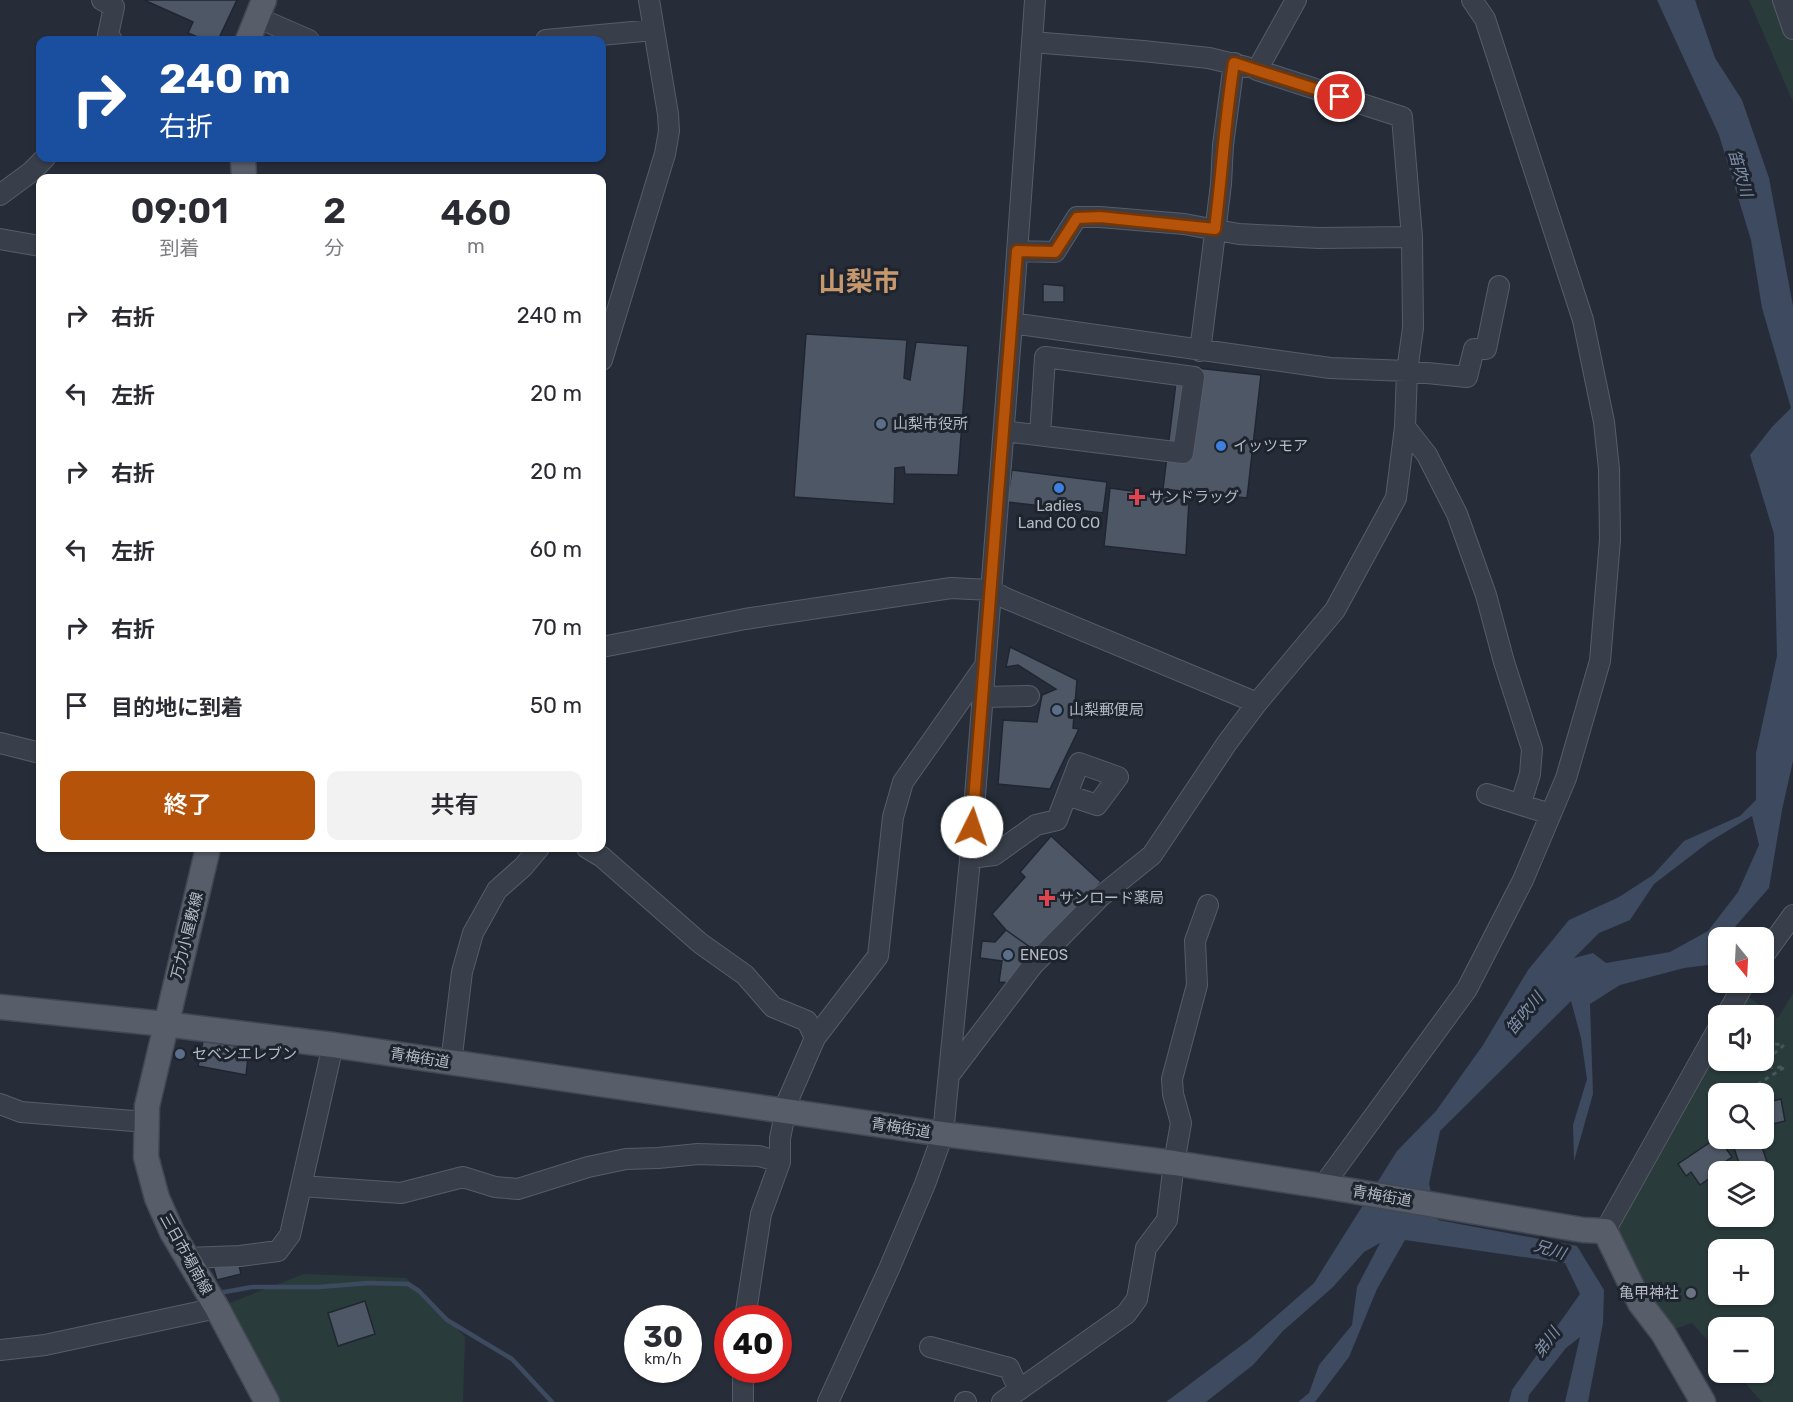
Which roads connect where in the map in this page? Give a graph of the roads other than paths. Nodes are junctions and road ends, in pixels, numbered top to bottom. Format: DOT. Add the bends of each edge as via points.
graph roads {
  1 [pos="102,0"];
  2 [pos="649,0"];
  3 [pos="1035,0"];
  4 [pos="1296,0"];
  5 [pos="1472,0"];
  6 [pos="1783,0"];
  7 [pos="260,8"];
  8 [pos="1793,29"];
  9 [pos="654,30"];
  10 [pos="109,36"];
  11 [pos="250,36"];
  12 [pos="303,36"];
  13 [pos="589,36"];
  14 [pos="1032,42"];
  15 [pos="1234,63"];
  16 [pos="1257,70"];
  17 [pos="41,162"];
  18 [pos="0,195"];
  19 [pos="1215,229"];
  20 [pos="1412,237"];
  21 [pos="0,238"];
  22 [pos="36,245"];
  23 [pos="1017,251"];
  24 [pos="1499,286"];
  25 [pos="1012,323"];
  26 [pos="606,347"];
  27 [pos="1200,351"];
  28 [pos="1407,371"];
  29 [pos="1404,427"];
  30 [pos="1004,431"];
  31 [pos="1040,435"];
  32 [pos="991,590"];
  33 [pos="606,646"];
  34 [pos="984,667"];
  35 [pos="1029,696"];
  36 [pos="983,697"];
  37 [pos="1257,703"];
  38 [pos="0,743"];
  39 [pos="36,752"];
  40 [pos="1487,794"];
  41 [pos="1067,795"];
  42 [pos="1521,803"];
  43 [pos="1550,814"];
  44 [pos="207,852"];
  45 [pos="536,852"];
  46 [pos="594,852"];
  47 [pos="970,860"];
  48 [pos="1208,904"];
  49 [pos="1793,915"];
  50 [pos="1774,941"];
  51 [pos="0,1007"];
  52 [pos="165,1024"];
  53 [pos="814,1038"];
  54 [pos="333,1045"];
  55 [pos="1708,1045"];
  56 [pos="451,1063"];
  57 [pos="950,1074"];
  58 [pos="0,1104"];
  59 [pos="786,1110"];
  60 [pos="146,1122"];
  61 [pos="943,1134"];
  62 [pos="780,1162"];
  63 [pos="1174,1163"];
  64 [pos="301,1186"];
  65 [pos="1329,1187"];
  66 [pos="1594,1231"];
  67 [pos="187,1258"];
  68 [pos="747,1305"];
  69 [pos="217,1308"];
  70 [pos="930,1347"];
  71 [pos="0,1350"];
  72 [pos="743,1383"];
  73 [pos="1019,1390"];
  74 [pos="265,1400"];
  75 [pos="743,1402"];
  76 [pos="828,1402"];
  77 [pos="1002,1402"];
  78 [pos="1702,1402"];
  1 -- 10 [label="street" via="114,7"];
  2 -- 9 [label="street"];
  3 -- 14 [label="street"];
  4 -- 16 [label="street"];
  5 -- 43 [label="street" via="1485,19 1583,320 1607,445 1610,540 1600,661 1566,778"];
  6 -- 8 [label="street"];
  7 -- 11 [label="main road"];
  7 -- 12 [label="street"];
  9 -- 13 [label="street"];
  9 -- 26 [label="street" via="669,132"];
  14 -- 15 [label="street"];
  14 -- 23 [label="street"];
  15 -- 16 [label="street"];
  15 -- 19 [label="street"];
  16 -- 20 [label="street" via="1402,117"];
  17 -- 18 [label="street"];
  19 -- 20 [label="street" via="1318,238"];
  19 -- 23 [label="street" via="1077,218 1055,252"];
  19 -- 27 [label="street"];
  20 -- 28 [label="street" via="1413,328"];
  21 -- 22 [label="street"];
  23 -- 25 [label="street"];
  24 -- 28 [label="street" via="1486,349 1474,349 1467,377"];
  25 -- 27 [label="street"];
  25 -- 30 [label="street"];
  27 -- 28 [label="street" via="1330,368"];
  28 -- 29 [label="street"];
  29 -- 37 [label="street" via="1396,498 1360,566 1335,610"];
  29 -- 42 [label="street" via="1427,455 1457,514 1486,595 1532,749 1530,774"];
  30 -- 31 [label="street"];
  30 -- 32 [label="street"];
  31 -- 31 [label="street" via="1045,357 1194,377 1183,453"];
  32 -- 33 [label="street" via="951,588 745,619"];
  32 -- 34 [label="street"];
  32 -- 37 [label="street"];
  34 -- 36 [label="street"];
  34 -- 53 [label="street" via="903,782 893,817 878,956"];
  35 -- 36 [label="street"];
  36 -- 47 [label="street"];
  37 -- 57 [label="street" via="1152,855 1100,897 1033,965"];
  38 -- 39 [label="street"];
  40 -- 42 [label="street"];
  41 -- 47 [label="street" via="1057,820 1036,825 994,855"];
  42 -- 43 [label="street"];
  43 -- 65 [label="street" via="1523,880 1467,988"];
  44 -- 52 [label="main road, 万力小屋敷線"];
  45 -- 56 [label="street" via="497,890 473,933 462,972"];
  46 -- 53 [label="street" via="700,943 745,975 773,1007 807,1021"];
  47 -- 57 [label="street"];
  48 -- 63 [label="street" via="1195,941 1197,985 1172,1079 1182,1123"];
  49 -- 50 [label="street"];
  51 -- 52 [label="main road, 青梅街道"];
  52 -- 54 [label="main road, 青梅街道"];
  52 -- 60 [label="main road, 三日市場南線"];
  53 -- 59 [label="street"];
  54 -- 56 [label="main road, 青梅街道"];
  54 -- 64 [label="street"];
  55 -- 66 [label="street"];
  56 -- 59 [label="main road, 青梅街道"];
  57 -- 61 [label="street"];
  58 -- 60 [label="street" via="21,1112"];
  59 -- 61 [label="main road, 青梅街道"];
  59 -- 62 [label="street"];
  60 -- 67 [label="main road, 三日市場南線" via="146,1157 157,1198"];
  61 -- 63 [label="main road, 青梅街道"];
  61 -- 76 [label="street" via="889,1269"];
  62 -- 64 [label="street" via="759,1156 698,1154 626,1159 518,1190 463,1177 402,1193"];
  62 -- 68 [label="street" via="762,1214"];
  63 -- 65 [label="main road, 青梅街道"];
  63 -- 73 [label="street" via="1167,1220 1146,1248 1137,1299 1126,1314"];
  64 -- 67 [label="street" via="290,1235 278,1251"];
  65 -- 66 [label="main road, 青梅街道"];
  66 -- 78 [label="main road" via="1663,1333"];
  67 -- 69 [label="main road, 三日市場南線"];
  69 -- 71 [label="street" via="45,1346"];
  69 -- 74 [label="main road, 三日市場南線"];
  70 -- 73 [label="street" via="1009,1368"];
  72 -- 75 [label="street"];
  73 -- 77 [label="street"];
}
